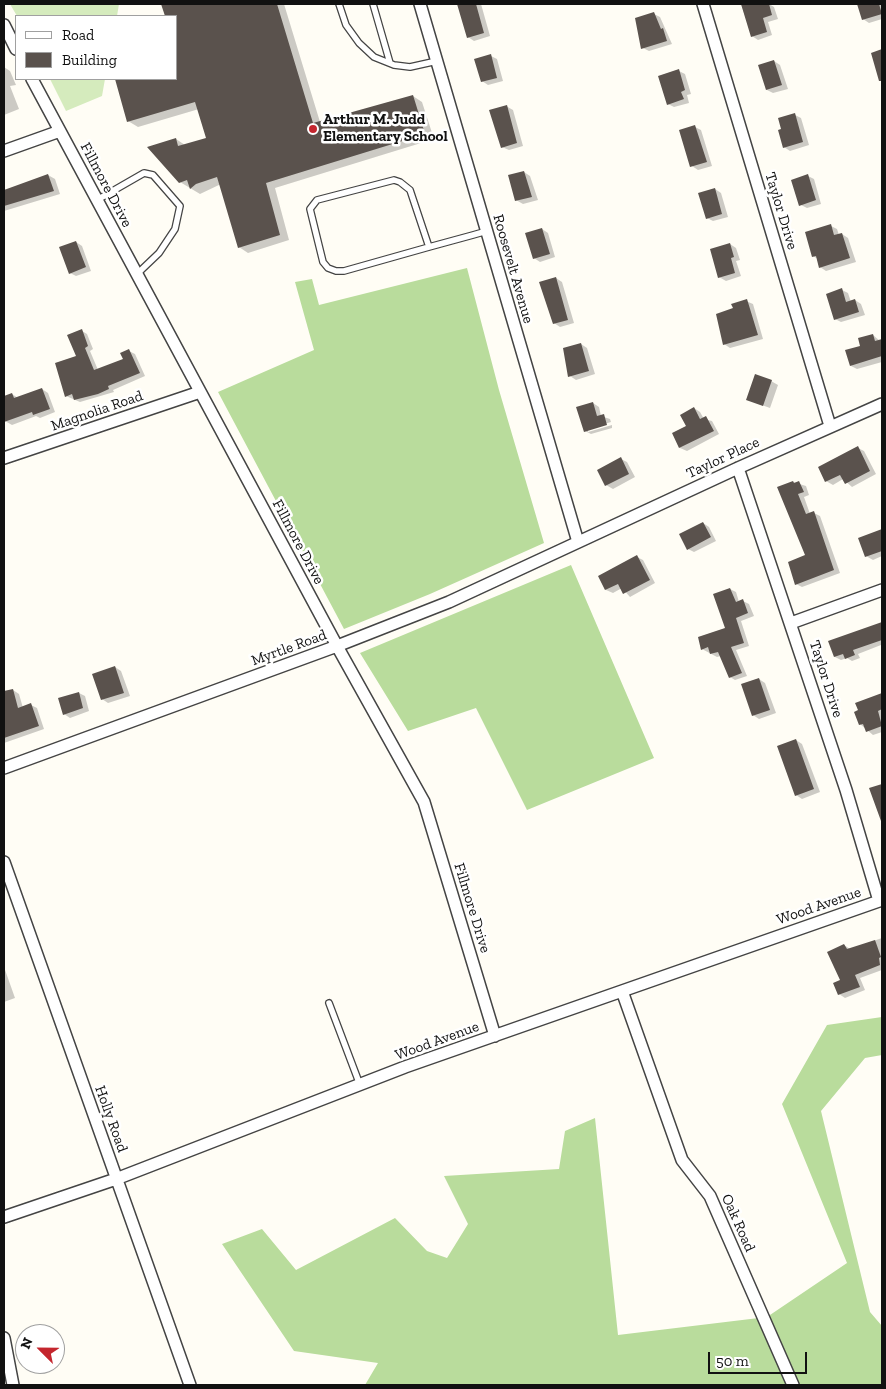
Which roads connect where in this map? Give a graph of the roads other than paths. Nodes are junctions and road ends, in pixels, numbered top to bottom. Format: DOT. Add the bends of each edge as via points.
graph roads {
  1 [pos="339,4"];
  2 [pos="373,4"];
  3 [pos="420,4"];
  4 [pos="703,4"];
  5 [pos="4,25"];
  6 [pos="15,47"];
  7 [pos="437,62"];
  8 [pos="390,63"];
  9 [pos="33,80"];
  10 [pos="60,130"];
  11 [pos="4,151"];
  12 [pos="97,200"];
  13 [pos="487,231"];
  14 [pos="429,247"];
  15 [pos="137,274"];
  16 [pos="200,392"];
  17 [pos="882,404"];
  18 [pos="830,426"];
  19 [pos="4,458"];
  20 [pos="738,468"];
  21 [pos="578,542"];
  22 [pos="882,590"];
  23 [pos="792,623"];
  24 [pos="337,646"];
  25 [pos="4,768"];
  26 [pos="4,862"];
  27 [pos="881,900"];
  28 [pos="622,991"];
  29 [pos="329,1003"];
  30 [pos="495,1036"];
  31 [pos="360,1085"];
  32 [pos="116,1179"];
  33 [pos="4,1217"];
  34 [pos="4,1338"];
  35 [pos="13,1385"];
  36 [pos="190,1385"];
  37 [pos="794,1385"];
  1 -- 8 [label="lane" via="346,25 358,43 374,57"];
  2 -- 8 [label="lane"];
  3 -- 7 [label="street, Roosevelt Avenue"];
  4 -- 18 [label="street, Taylor Drive"];
  5 -- 6 [label="street"];
  7 -- 8 [label="lane" via="410,67"];
  7 -- 13 [label="street, Roosevelt Avenue"];
  9 -- 10 [label="street, Fillmore Drive"];
  10 -- 11 [label="street"];
  10 -- 12 [label="street, Fillmore Drive"];
  12 -- 15 [label="street, Fillmore Drive"];
  12 -- 15 [label="lane" via="144,173 153,175 180,206 175,229 159,253"];
  13 -- 14 [label="lane"];
  13 -- 21 [label="street, Roosevelt Avenue"];
  14 -- 14 [label="lane" via="336,271 323,262 310,209 317,200 394,180 410,190"];
  15 -- 16 [label="street, Fillmore Drive"];
  16 -- 19 [label="street, Magnolia Road"];
  16 -- 24 [label="street, Fillmore Drive"];
  17 -- 18 [label="street, Taylor Place"];
  18 -- 20 [label="street, Taylor Place"];
  20 -- 21 [label="street, Taylor Place"];
  20 -- 23 [label="street, Taylor Drive"];
  21 -- 24 [label="street, Myrtle Road" via="449,602"];
  22 -- 23 [label="street"];
  23 -- 27 [label="street, Taylor Drive"];
  24 -- 25 [label="street, Myrtle Road"];
  24 -- 30 [label="street, Fillmore Drive" via="424,802"];
  26 -- 32 [label="street, Holly Road"];
  27 -- 28 [label="street, Wood Avenue"];
  28 -- 30 [label="street, Wood Avenue"];
  28 -- 37 [label="street, Oak Road" via="682,1160 710,1196"];
  29 -- 31 [label="lane"];
  30 -- 31 [label="street, Wood Avenue"];
  31 -- 32 [label="street, Wood Avenue"];
  32 -- 33 [label="street, Wood Avenue"];
  32 -- 36 [label="street, Holly Road"];
  34 -- 35 [label="street"];
}
